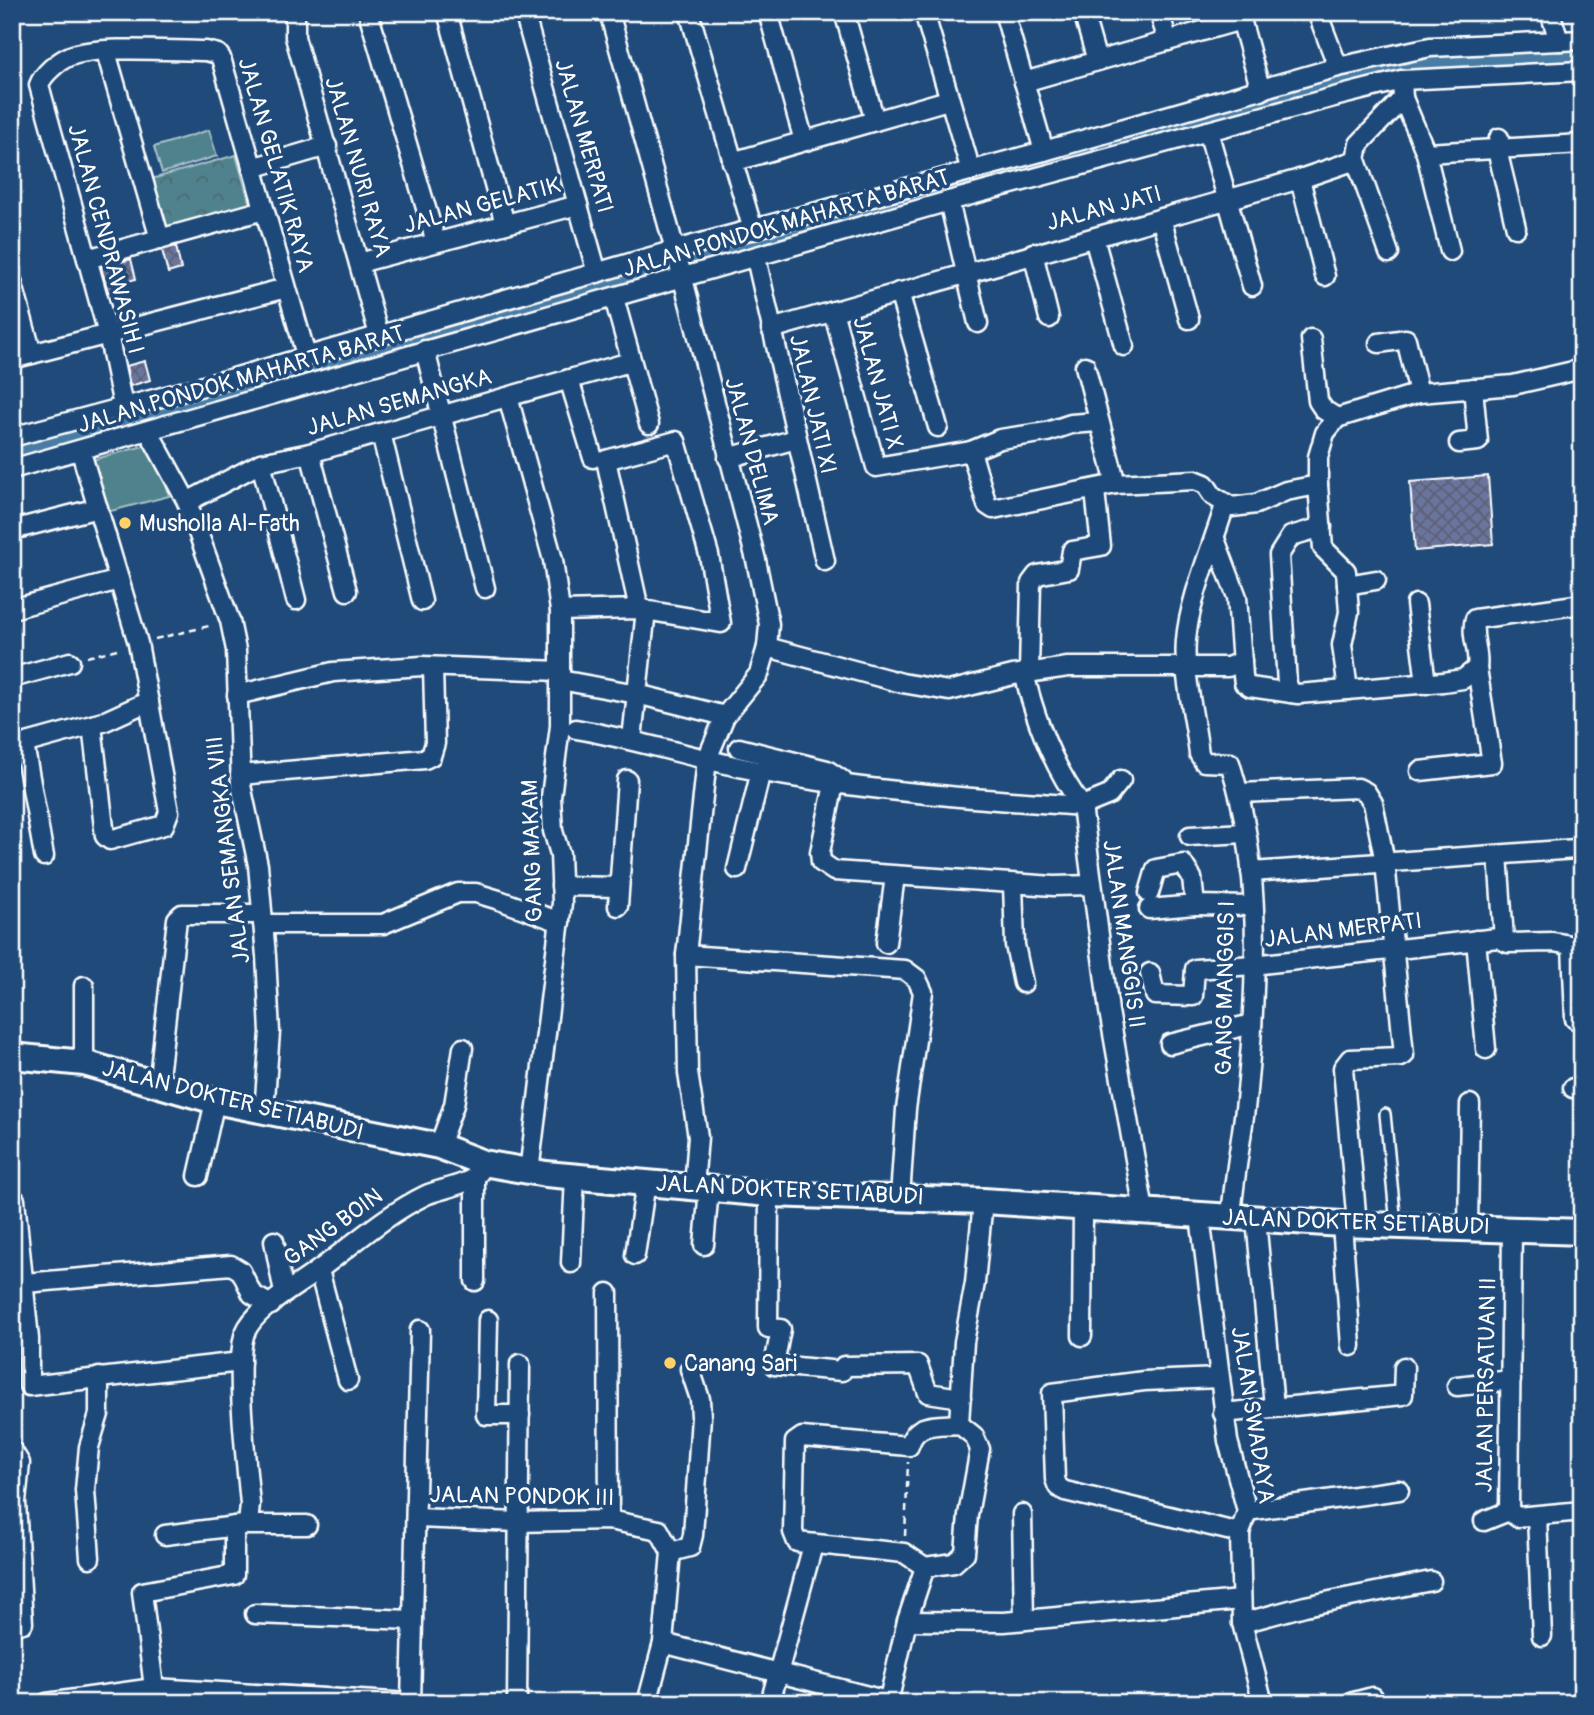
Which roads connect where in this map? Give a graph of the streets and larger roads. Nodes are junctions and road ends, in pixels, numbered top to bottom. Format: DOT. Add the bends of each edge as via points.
graph roads {
  1 [pos="295,12"];
  2 [pos="368,12"];
  3 [pos="447,12"];
  4 [pos="524,12"];
  5 [pos="609,12"];
  6 [pos="689,12"];
  7 [pos="768,12"];
  8 [pos="844,12"];
  9 [pos="924,12"];
  10 [pos="1004,12"];
  11 [pos="1083,12"];
  12 [pos="1159,12"];
  13 [pos="1317,12"];
  14 [pos="1550,12"];
  15 [pos="1240,16"];
  16 [pos="1582,40"];
  17 [pos="1167,41"];
  18 [pos="1559,41"];
  19 [pos="106,52"];
  20 [pos="1097,61"];
  21 [pos="1338,67"];
  22 [pos="1582,71"];
  23 [pos="1024,82"];
  24 [pos="39,85"];
  25 [pos="1403,89"];
  26 [pos="1261,91"];
  27 [pos="948,100"];
  28 [pos="875,121"];
  29 [pos="1208,131"];
  30 [pos="804,142"];
  31 [pos="1498,144"];
  32 [pos="1582,144"];
  33 [pos="327,146"];
  34 [pos="1044,151"];
  35 [pos="1426,153"];
  36 [pos="1356,160"];
  37 [pos="732,162"];
  38 [pos="252,168"];
  39 [pos="971,171"];
  40 [pos="1300,179"];
  41 [pos="1228,200"];
  42 [pos="949,201"];
  43 [pos="578,205"];
  44 [pos="264,209"];
  45 [pos="1161,218"];
  46 [pos="505,224"];
  47 [pos="1516,228"];
  48 [pos="753,230"];
  49 [pos="1094,238"];
  50 [pos="160,239"];
  51 [pos="436,242"];
  52 [pos="1450,251"];
  53 [pos="1033,253"];
  54 [pos="1389,253"];
  55 [pos="756,258"];
  56 [pos="87,259"];
  57 [pos="359,262"];
  58 [pos="679,264"];
  59 [pos="966,272"];
  60 [pos="597,273"];
  61 [pos="1325,276"];
  62 [pos="12,281"];
  63 [pos="1252,286"];
  64 [pos="286,288"];
  65 [pos="899,292"];
  66 [pos="614,298"];
  67 [pos="834,311"];
  68 [pos="1049,318"];
  69 [pos="1189,319"];
  70 [pos="978,323"];
  71 [pos="771,329"];
  72 [pos="108,334"];
  73 [pos="379,335"];
  74 [pos="1311,339"];
  75 [pos="1379,343"];
  76 [pos="1124,345"];
  77 [pos="425,350"];
  78 [pos="32,354"];
  79 [pos="306,355"];
  80 [pos="12,359"];
  81 [pos="630,362"];
  82 [pos="1085,366"];
  83 [pos="1582,369"];
  84 [pos="569,379"];
  85 [pos="1473,388"];
  86 [pos="1419,393"];
  87 [pos="508,397"];
  88 [pos="123,406"];
  89 [pos="442,416"];
  90 [pos="1337,418"];
  91 [pos="1098,422"];
  92 [pos="649,424"];
  93 [pos="938,427"];
  94 [pos="149,432"];
  95 [pos="381,433"];
  96 [pos="12,437"];
  97 [pos="796,439"];
  98 [pos="1459,443"];
  99 [pos="971,451"];
  100 [pos="81,452"];
  101 [pos="310,453"];
  102 [pos="593,457"];
  103 [pos="728,458"];
  104 [pos="261,463"];
  105 [pos="12,469"];
  106 [pos="1116,484"];
  107 [pos="1318,485"];
  108 [pos="1095,491"];
  109 [pos="187,502"];
  110 [pos="1225,505"];
  111 [pos="98,508"];
  112 [pos="1322,527"];
  113 [pos="12,530"];
  114 [pos="1215,539"];
  115 [pos="825,561"];
  116 [pos="119,580"];
  117 [pos="1376,580"];
  118 [pos="1347,585"];
  119 [pos="485,588"];
  120 [pos="347,592"];
  121 [pos="296,600"];
  122 [pos="422,601"];
  123 [pos="1416,604"];
  124 [pos="1582,604"];
  125 [pos="12,609"];
  126 [pos="643,610"];
  127 [pos="560,611"];
  128 [pos="767,647"];
  129 [pos="1242,661"];
  130 [pos="70,662"];
  131 [pos="1186,666"];
  132 [pos="433,667"];
  133 [pos="1477,668"];
  134 [pos="1026,673"];
  135 [pos="560,676"];
  136 [pos="12,678"];
  137 [pos="1426,684"];
  138 [pos="1348,690"];
  139 [pos="1291,693"];
  140 [pos="637,694"];
  141 [pos="237,695"];
  142 [pos="149,701"];
  143 [pos="725,716"];
  144 [pos="92,725"];
  145 [pos="576,729"];
  146 [pos="632,739"];
  147 [pos="18,745"];
  148 [pos="739,748"];
  149 [pos="707,759"];
  150 [pos="761,771"];
  151 [pos="1420,771"];
  152 [pos="240,775"];
  153 [pos="627,780"];
  154 [pos="1121,780"];
  155 [pos="842,784"];
  156 [pos="1240,793"];
  157 [pos="1082,806"];
  158 [pos="1245,833"];
  159 [pos="1190,836"];
  160 [pos="1576,849"];
  161 [pos="1498,855"];
  162 [pos="44,856"];
  163 [pos="1385,862"];
  164 [pos="737,869"];
  165 [pos="1251,872"];
  166 [pos="895,876"];
  167 [pos="1013,884"];
  168 [pos="1092,885"];
  169 [pos="561,886"];
  170 [pos="618,887"];
  171 [pos="1195,905"];
  172 [pos="618,906"];
  173 [pos="1253,906"];
  174 [pos="262,919"];
  175 [pos="560,922"];
  176 [pos="1504,939"];
  177 [pos="1475,940"];
  178 [pos="886,943"];
  179 [pos="1577,947"];
  180 [pos="1392,950"];
  181 [pos="686,955"];
  182 [pos="1253,965"];
  183 [pos="1150,973"];
  184 [pos="1023,983"];
  185 [pos="84,986"];
  186 [pos="1575,1019"];
  187 [pos="1252,1024"];
  188 [pos="1170,1044"];
  189 [pos="463,1048"];
  190 [pos="1486,1049"];
  191 [pos="12,1056"];
  192 [pos="84,1063"];
  193 [pos="158,1086"];
  194 [pos="215,1101"];
  195 [pos="1470,1104"];
  196 [pos="264,1112"];
  197 [pos="439,1146"];
  198 [pos="479,1171"];
  199 [pos="529,1172"];
  200 [pos="198,1176"];
  201 [pos="575,1177"];
  202 [pos="646,1182"];
  203 [pos="701,1187"];
  204 [pos="769,1194"];
  205 [pos="900,1197"];
  206 [pos="15,1200"];
  207 [pos="983,1201"];
  208 [pos="1083,1208"];
  209 [pos="1144,1211"];
  210 [pos="1200,1216"];
  211 [pos="1231,1217"];
  212 [pos="1256,1220"];
  213 [pos="1349,1224"];
  214 [pos="1468,1227"];
  215 [pos="1512,1228"];
  216 [pos="1582,1232"];
  217 [pos="16,1240"];
  218 [pos="274,1241"];
  219 [pos="704,1245"];
  220 [pos="635,1255"];
  221 [pos="571,1263"];
  222 [pos="319,1270"];
  223 [pos="475,1281"];
  224 [pos="24,1283"];
  225 [pos="608,1293"];
  226 [pos="278,1299"];
  227 [pos="488,1320"];
  228 [pos="420,1330"];
  229 [pos="1082,1336"];
  230 [pos="1351,1346"];
  231 [pos="241,1362"];
  232 [pos="520,1364"];
  233 [pos="1404,1367"];
  234 [pos="690,1369"];
  235 [pos="99,1377"];
  236 [pos="1219,1378"];
  237 [pos="348,1380"];
  238 [pos="1511,1380"];
  239 [pos="1457,1385"];
  240 [pos="21,1387"];
  241 [pos="961,1398"];
  242 [pos="1274,1406"];
  243 [pos="1223,1413"];
  244 [pos="520,1415"];
  245 [pos="960,1424"];
  246 [pos="12,1450"];
  247 [pos="1399,1490"];
  248 [pos="1247,1511"];
  249 [pos="1509,1511"];
  250 [pos="1582,1511"];
  251 [pos="1022,1514"];
  252 [pos="1537,1516"];
  253 [pos="416,1518"];
  254 [pos="609,1520"];
  255 [pos="1484,1521"];
  256 [pos="519,1522"];
  257 [pos="241,1525"];
  258 [pos="307,1525"];
  259 [pos="1240,1533"];
  260 [pos="165,1535"];
  261 [pos="813,1545"];
  262 [pos="671,1552"];
  263 [pos="90,1559"];
  264 [pos="925,1567"];
  265 [pos="1431,1581"];
  266 [pos="1240,1600"];
  267 [pos="255,1614"];
  268 [pos="413,1620"];
  269 [pos="907,1620"];
  270 [pos="1024,1620"];
  271 [pos="1242,1623"];
  272 [pos="12,1626"];
  273 [pos="1542,1636"];
  274 [pos="663,1643"];
  275 [pos="779,1672"];
  276 [pos="154,1688"];
  277 [pos="130,1697"];
  278 [pos="1373,1697"];
  279 [pos="397,1702"];
  280 [pos="891,1702"];
  281 [pos="47,1703"];
  282 [pos="411,1703"];
  283 [pos="517,1703"];
  284 [pos="647,1703"];
  285 [pos="770,1703"];
  286 [pos="1263,1703"];
  287 [pos="1350,1703"];
  1 -- 33 [label="street, JALAN NURI RAYA" via="295,37"];
  2 -- 51 [label="street"];
  3 -- 46 [label="street"];
  4 -- 43 [label="street, JALAN MERPATI"];
  5 -- 58 [label="street, JALAN DELIMA"];
  6 -- 37 [label="street"];
  7 -- 30 [label="street"];
  8 -- 28 [label="street"];
  9 -- 27 [label="street"];
  10 -- 23 [label="street"];
  11 -- 20 [label="street"];
  12 -- 17 [label="street"];
  13 -- 21 [label="street"];
  14 -- 18 [label="street"];
  15 -- 17 [label="street"];
  15 -- 26 [label="street"];
  16 -- 18 [label="street, JALAN PONDOK MAHARTA BARAT"];
  17 -- 20 [label="street"];
  18 -- 21 [label="street, JALAN PONDOK MAHARTA BARAT" via="1430,47"];
  19 -- 24 [label="street, JALAN GELATIK RAYA" via="62,60"];
  19 -- 38 [label="street, JALAN GELATIK RAYA" via="218,54"];
  19 -- 50 [label="street"];
  20 -- 23 [label="street"];
  21 -- 26 [label="street, JALAN PONDOK MAHARTA BARAT"];
  22 -- 25 [label="street, JALAN PONDOK MAHARTA BARAT"];
  23 -- 34 [label="street"];
  24 -- 56 [label="street, JALAN CENDRAWASIH I"];
  25 -- 29 [label="street, JALAN PONDOK MAHARTA BARAT"];
  25 -- 35 [label="street"];
  25 -- 36 [label="street" via="1359,144"];
  26 -- 34 [label="street, JALAN PONDOK MAHARTA BARAT"];
  27 -- 28 [label="street"];
  27 -- 39 [label="street"];
  28 -- 30 [label="street"];
  29 -- 41 [label="street"];
  29 -- 42 [label="street, JALAN PONDOK MAHARTA BARAT"];
  30 -- 37 [label="street"];
  31 -- 32 [label="street"];
  31 -- 35 [label="street"];
  31 -- 47 [label="street"];
  33 -- 38 [label="street"];
  33 -- 57 [label="street, JALAN NURI RAYA"];
  34 -- 39 [label="street, JALAN PONDOK MAHARTA BARAT"];
  35 -- 52 [label="street"];
  36 -- 40 [label="street, JALAN JATI"];
  36 -- 54 [label="street"];
  37 -- 48 [label="street"];
  38 -- 44 [label="street, JALAN GELATIK RAYA"];
  39 -- 48 [label="street, JALAN PONDOK MAHARTA BARAT"];
  40 -- 41 [label="street, JALAN JATI"];
  40 -- 61 [label="street"];
  41 -- 45 [label="street, JALAN JATI"];
  41 -- 63 [label="street"];
  42 -- 55 [label="street, JALAN PONDOK MAHARTA BARAT"];
  42 -- 59 [label="street"];
  43 -- 46 [label="street, JALAN GELATIK"];
  43 -- 60 [label="street, JALAN MERPATI"];
  44 -- 50 [label="street"];
  44 -- 64 [label="street, JALAN GELATIK RAYA"];
  45 -- 49 [label="street, JALAN JATI"];
  45 -- 69 [label="street"];
  46 -- 51 [label="street, JALAN GELATIK"];
  48 -- 58 [label="street, JALAN PONDOK MAHARTA BARAT"];
  49 -- 53 [label="street, JALAN JATI"];
  49 -- 76 [label="street"];
  50 -- 56 [label="street"];
  51 -- 57 [label="street, JALAN GELATIK"];
  53 -- 59 [label="street, JALAN JATI"];
  53 -- 68 [label="street"];
  55 -- 58 [label="street, JALAN PONDOK MAHARTA BARAT"];
  55 -- 71 [label="street, JALAN JATI XI"];
  56 -- 72 [label="street, JALAN CENDRAWASIH I"];
  57 -- 73 [label="street, JALAN NURI RAYA"];
  58 -- 60 [label="street, JALAN PONDOK MAHARTA BARAT"];
  58 -- 66 [label="street, JALAN PONDOK MAHARTA BARAT"];
  58 -- 103 [label="street, JALAN DELIMA"];
  59 -- 65 [label="street, JALAN JATI"];
  59 -- 70 [label="street"];
  60 -- 73 [label="street, JALAN PONDOK MAHARTA BARAT"];
  62 -- 78 [label="street"];
  64 -- 72 [label="street"];
  64 -- 79 [label="street, JALAN GELATIK RAYA"];
  65 -- 67 [label="street, JALAN JATI"];
  65 -- 93 [label="street"];
  66 -- 77 [label="street, JALAN PONDOK MAHARTA BARAT"];
  66 -- 81 [label="street"];
  67 -- 71 [label="street, JALAN JATI"];
  67 -- 99 [label="street, JALAN JATI X" via="876,467"];
  71 -- 97 [label="street, JALAN JATI XI"];
  72 -- 78 [label="street"];
  72 -- 88 [label="street, JALAN CENDRAWASIH I"];
  73 -- 79 [label="street, JALAN PONDOK MAHARTA BARAT"];
  74 -- 90 [label="street" via="1318,401"];
  75 -- 86 [label="street" via="1406,339"];
  77 -- 89 [label="street"];
  77 -- 94 [label="street, JALAN PONDOK MAHARTA BARAT"];
  78 -- 80 [label="street"];
  79 -- 88 [label="street, JALAN PONDOK MAHARTA BARAT"];
  81 -- 84 [label="street, JALAN SEMANGKA"];
  81 -- 92 [label="street"];
  82 -- 91 [label="street"];
  83 -- 85 [label="street" via="1513,385"];
  84 -- 87 [label="street, JALAN SEMANGKA"];
  84 -- 102 [label="street"];
  85 -- 86 [label="street"];
  85 -- 98 [label="street" via="1478,441"];
  86 -- 90 [label="street"];
  87 -- 89 [label="street, JALAN SEMANGKA"];
  87 -- 127 [label="street, GANG MAKAM" via="552,559"];
  88 -- 96 [label="street, JALAN PONDOK MAHARTA BARAT"];
  89 -- 95 [label="street, JALAN SEMANGKA"];
  89 -- 119 [label="street"];
  90 -- 107 [label="street" via="1325,433 1318,457"];
  91 -- 99 [label="street" via="1000,439"];
  91 -- 106 [label="street"];
  94 -- 100 [label="street, JALAN PONDOK MAHARTA BARAT"];
  94 -- 109 [label="street, JALAN SEMANGKA VIII"];
  95 -- 101 [label="street, JALAN SEMANGKA"];
  95 -- 122 [label="street"];
  97 -- 103 [label="street"];
  97 -- 115 [label="street, JALAN JATI XI"];
  99 -- 108 [label="street" via="987,505 993,509"];
  100 -- 105 [label="street, JALAN PONDOK MAHARTA BARAT"];
  100 -- 111 [label="street"];
  101 -- 104 [label="street, JALAN SEMANGKA"];
  101 -- 120 [label="street"];
  103 -- 128 [label="street, JALAN DELIMA" via="765,598"];
  104 -- 109 [label="street, JALAN SEMANGKA"];
  104 -- 121 [label="street"];
  106 -- 108 [label="street"];
  106 -- 110 [label="street" via="1195,480"];
  107 -- 110 [label="street" via="1286,491 1256,504"];
  107 -- 112 [label="street"];
  108 -- 134 [label="street, JALAN MANGGIS II" via="1101,546 1072,551 1069,569 1037,575 1031,583"];
  109 -- 141 [label="street, JALAN SEMANGKA VIII" via="229,621 236,650"];
  110 -- 114 [label="street"];
  111 -- 113 [label="street"];
  111 -- 116 [label="street"];
  112 -- 118 [label="street" via="1323,548 1346,571"];
  112 -- 139 [label="street" via="1291,536 1279,555"];
  114 -- 129 [label="street" via="1237,597"];
  114 -- 131 [label="street" via="1187,628"];
  116 -- 125 [label="street"];
  116 -- 142 [label="street"];
  117 -- 118 [label="street"];
  118 -- 138 [label="street" via="1349,612 1342,646"];
  123 -- 137 [label="street"];
  124 -- 133 [label="street" via="1475,619"];
  126 -- 126 [label="street" via="721,623 709,555 676,441 606,460"];
  126 -- 127 [label="street"];
  126 -- 140 [label="street"];
  127 -- 135 [label="street, GANG MAKAM"];
  128 -- 134 [label="street" via="902,684 948,691"];
  128 -- 143 [label="street, JALAN DELIMA" via="760,674"];
  129 -- 131 [label="street" via="1228,667"];
  129 -- 139 [label="street" via="1244,683 1250,687"];
  130 -- 136 [label="street"];
  131 -- 134 [label="street" via="1068,667"];
  131 -- 156 [label="street, GANG MANGGIS I" via="1199,754 1208,763 1229,761"];
  132 -- 135 [label="street"];
  132 -- 141 [label="street" via="333,672"];
  132 -- 152 [label="street" via="435,750 425,759"];
  133 -- 137 [label="street" via="1463,679"];
  133 -- 151 [label="street" via="1492,763"];
  134 -- 157 [label="street, JALAN MANGGIS II" via="1030,697 1066,784"];
  135 -- 140 [label="street"];
  135 -- 169 [label="street, GANG MAKAM" via="560,726 551,797"];
  137 -- 138 [label="street"];
  138 -- 139 [label="street"];
  140 -- 143 [label="street"];
  140 -- 146 [label="street"];
  141 -- 152 [label="street, JALAN SEMANGKA VIII"];
  142 -- 144 [label="street"];
  142 -- 144 [label="street" via="169,813 164,825 118,840 105,836"];
  143 -- 149 [label="street, JALAN DELIMA"];
  144 -- 147 [label="street"];
  145 -- 146 [label="street"];
  146 -- 149 [label="street"];
  147 -- 162 [label="street"];
  148 -- 155 [label="street" via="827,770"];
  149 -- 150 [label="street"];
  149 -- 181 [label="street, JALAN DELIMA"];
  150 -- 155 [label="street"];
  150 -- 164 [label="street"];
  152 -- 174 [label="street, JALAN SEMANGKA VIII" via="258,865"];
  153 -- 170 [label="street"];
  154 -- 157 [label="street" via="1109,796"];
  155 -- 157 [label="street"];
  155 -- 166 [label="street" via="824,823 821,862 835,871"];
  156 -- 158 [label="street, GANG MANGGIS I"];
  156 -- 163 [label="street" via="1358,788 1373,803"];
  157 -- 168 [label="street, JALAN MANGGIS II"];
  158 -- 159 [label="street"];
  158 -- 165 [label="street, GANG MANGGIS I"];
  160 -- 161 [label="street"];
  161 -- 163 [label="street"];
  161 -- 176 [label="street"];
  163 -- 165 [label="street"];
  163 -- 180 [label="street"];
  165 -- 173 [label="street, GANG MANGGIS I"];
  166 -- 167 [label="street"];
  166 -- 178 [label="street"];
  167 -- 168 [label="street"];
  167 -- 184 [label="street" via="1015,945"];
  168 -- 209 [label="street, JALAN MANGGIS II"];
  169 -- 170 [label="street"];
  169 -- 175 [label="street, GANG MAKAM"];
  170 -- 172 [label="street"];
  171 -- 171 [label="street" via="1192,878 1183,864 1156,869 1149,901"];
  171 -- 173 [label="street"];
  173 -- 182 [label="street, GANG MANGGIS I"];
  174 -- 175 [label="street" via="383,925 457,893 488,896"];
  174 -- 193 [label="street" via="181,914 177,919"];
  174 -- 196 [label="street, JALAN SEMANGKA VIII" via="270,1032"];
  175 -- 199 [label="street, GANG MAKAM"];
  176 -- 177 [label="street, JALAN MERPATI"];
  176 -- 179 [label="street, JALAN MERPATI" via="1508,943 1553,942"];
  177 -- 180 [label="street, JALAN MERPATI"];
  177 -- 190 [label="street"];
  179 -- 186 [label="street"];
  180 -- 182 [label="street, JALAN MERPATI"];
  180 -- 213 [label="street" via="1404,1055 1350,1059 1343,1068"];
  181 -- 203 [label="street, JALAN DELIMA" via="688,1073"];
  181 -- 205 [label="street" via="905,970 917,979 923,992 906,1108"];
  182 -- 183 [label="street, JALAN MERPATI" via="1195,969 1192,996 1155,995"];
  182 -- 187 [label="street, GANG MANGGIS I"];
  185 -- 192 [label="street"];
  187 -- 188 [label="street"];
  187 -- 211 [label="street, GANG MANGGIS I"];
  189 -- 197 [label="street" via="454,1105"];
  191 -- 192 [label="street, JALAN DOKTER SETIABUDI"];
  192 -- 193 [label="street, JALAN DOKTER SETIABUDI"];
  193 -- 194 [label="street, JALAN DOKTER SETIABUDI"];
  194 -- 196 [label="street, JALAN DOKTER SETIABUDI"];
  194 -- 200 [label="street"];
  195 -- 214 [label="street"];
  196 -- 197 [label="street, JALAN DOKTER SETIABUDI"];
  197 -- 198 [label="street, JALAN DOKTER SETIABUDI"];
  198 -- 199 [label="street, JALAN DOKTER SETIABUDI"];
  198 -- 222 [label="street, GANG BOIN" via="383,1218"];
  198 -- 223 [label="street"];
  199 -- 201 [label="street, JALAN DOKTER SETIABUDI"];
  201 -- 202 [label="street, JALAN DOKTER SETIABUDI"];
  201 -- 221 [label="street"];
  202 -- 203 [label="street, JALAN DOKTER SETIABUDI"];
  202 -- 220 [label="street"];
  203 -- 204 [label="street, JALAN DOKTER SETIABUDI"];
  203 -- 219 [label="street, JALAN DELIMA"];
  204 -- 205 [label="street, JALAN DOKTER SETIABUDI"];
  204 -- 241 [label="street" via="768,1328 781,1329 774,1365 842,1371 844,1366 918,1365 928,1393"];
  205 -- 207 [label="street, JALAN DOKTER SETIABUDI"];
  206 -- 217 [label="street"];
  207 -- 208 [label="street, JALAN DOKTER SETIABUDI"];
  207 -- 241 [label="street"];
  208 -- 209 [label="street, JALAN DOKTER SETIABUDI"];
  208 -- 229 [label="street"];
  209 -- 210 [label="street, JALAN DOKTER SETIABUDI"];
  210 -- 211 [label="street, JALAN DOKTER SETIABUDI"];
  210 -- 236 [label="street, JALAN SWADAYA"];
  211 -- 212 [label="street, JALAN DOKTER SETIABUDI"];
  212 -- 213 [label="street, JALAN DOKTER SETIABUDI"];
  212 -- 242 [label="street"];
  213 -- 214 [label="street, JALAN DOKTER SETIABUDI"];
  213 -- 230 [label="street"];
  214 -- 215 [label="street, JALAN DOKTER SETIABUDI"];
  215 -- 216 [label="street, JALAN DOKTER SETIABUDI"];
  215 -- 238 [label="street, JALAN PERSATUAN II"];
  217 -- 224 [label="street"];
  218 -- 226 [label="street"];
  222 -- 226 [label="street, GANG BOIN"];
  222 -- 237 [label="street"];
  224 -- 226 [label="street" via="231,1265 241,1271 251,1294"];
  224 -- 240 [label="street"];
  225 -- 254 [label="street"];
  226 -- 231 [label="street, GANG BOIN" via="245,1334"];
  227 -- 244 [label="street" via="486,1415"];
  228 -- 253 [label="street"];
  231 -- 235 [label="street"];
  231 -- 257 [label="street, GANG BOIN" via="250,1504"];
  232 -- 244 [label="street"];
  233 -- 242 [label="street" via="1403,1395"];
  234 -- 262 [label="street" via="701,1417 693,1535 690,1547"];
  235 -- 240 [label="street"];
  235 -- 263 [label="street" via="99,1414 89,1447 85,1490"];
  236 -- 243 [label="street, JALAN SWADAYA"];
  236 -- 259 [label="street" via="1144,1381 1052,1393 1055,1479 1065,1491"];
  238 -- 239 [label="street"];
  238 -- 249 [label="street, JALAN PERSATUAN II"];
  241 -- 245 [label="street"];
  242 -- 243 [label="street"];
  243 -- 248 [label="street, JALAN SWADAYA"];
  244 -- 256 [label="street"];
  245 -- 261 [label="street" via="921,1427 913,1433 909,1446 798,1439 793,1532 797,1542"];
  245 -- 264 [label="street" via="980,1449 965,1553 954,1563"];
  246 -- 272 [label="street" via="20,1464 16,1502 23,1623"];
  247 -- 248 [label="street"];
  248 -- 259 [label="street, JALAN SWADAYA"];
  249 -- 252 [label="street, JALAN PERSATUAN II" via="1517,1517"];
  249 -- 255 [label="street"];
  250 -- 252 [label="street, JALAN PERSATUAN II"];
  251 -- 270 [label="street"];
  252 -- 273 [label="street"];
  253 -- 256 [label="street, JALAN PONDOK III"];
  253 -- 268 [label="street"];
  254 -- 256 [label="street, JALAN PONDOK III"];
  254 -- 262 [label="street, JALAN PONDOK III" via="659,1530"];
  256 -- 283 [label="street"];
  257 -- 258 [label="street"];
  257 -- 260 [label="street"];
  257 -- 276 [label="street, GANG BOIN" via="234,1575 142,1592"];
  259 -- 266 [label="street, JALAN SWADAYA"];
  261 -- 264 [label="street" via="904,1553"];
  261 -- 275 [label="street"];
  262 -- 274 [label="street"];
  264 -- 269 [label="street"];
  265 -- 271 [label="street"];
  266 -- 270 [label="street"];
  266 -- 271 [label="street, JALAN SWADAYA"];
  267 -- 268 [label="street"];
  268 -- 282 [label="street"];
  269 -- 270 [label="street"];
  269 -- 280 [label="street"];
  271 -- 286 [label="street, JALAN SWADAYA"];
  274 -- 275 [label="street"];
  274 -- 284 [label="street"];
  275 -- 280 [label="street"];
  275 -- 285 [label="street"];
  276 -- 277 [label="street"];
  276 -- 279 [label="street"];
  277 -- 281 [label="street"];
  278 -- 287 [label="street"];
  279 -- 282 [label="street"];
}
